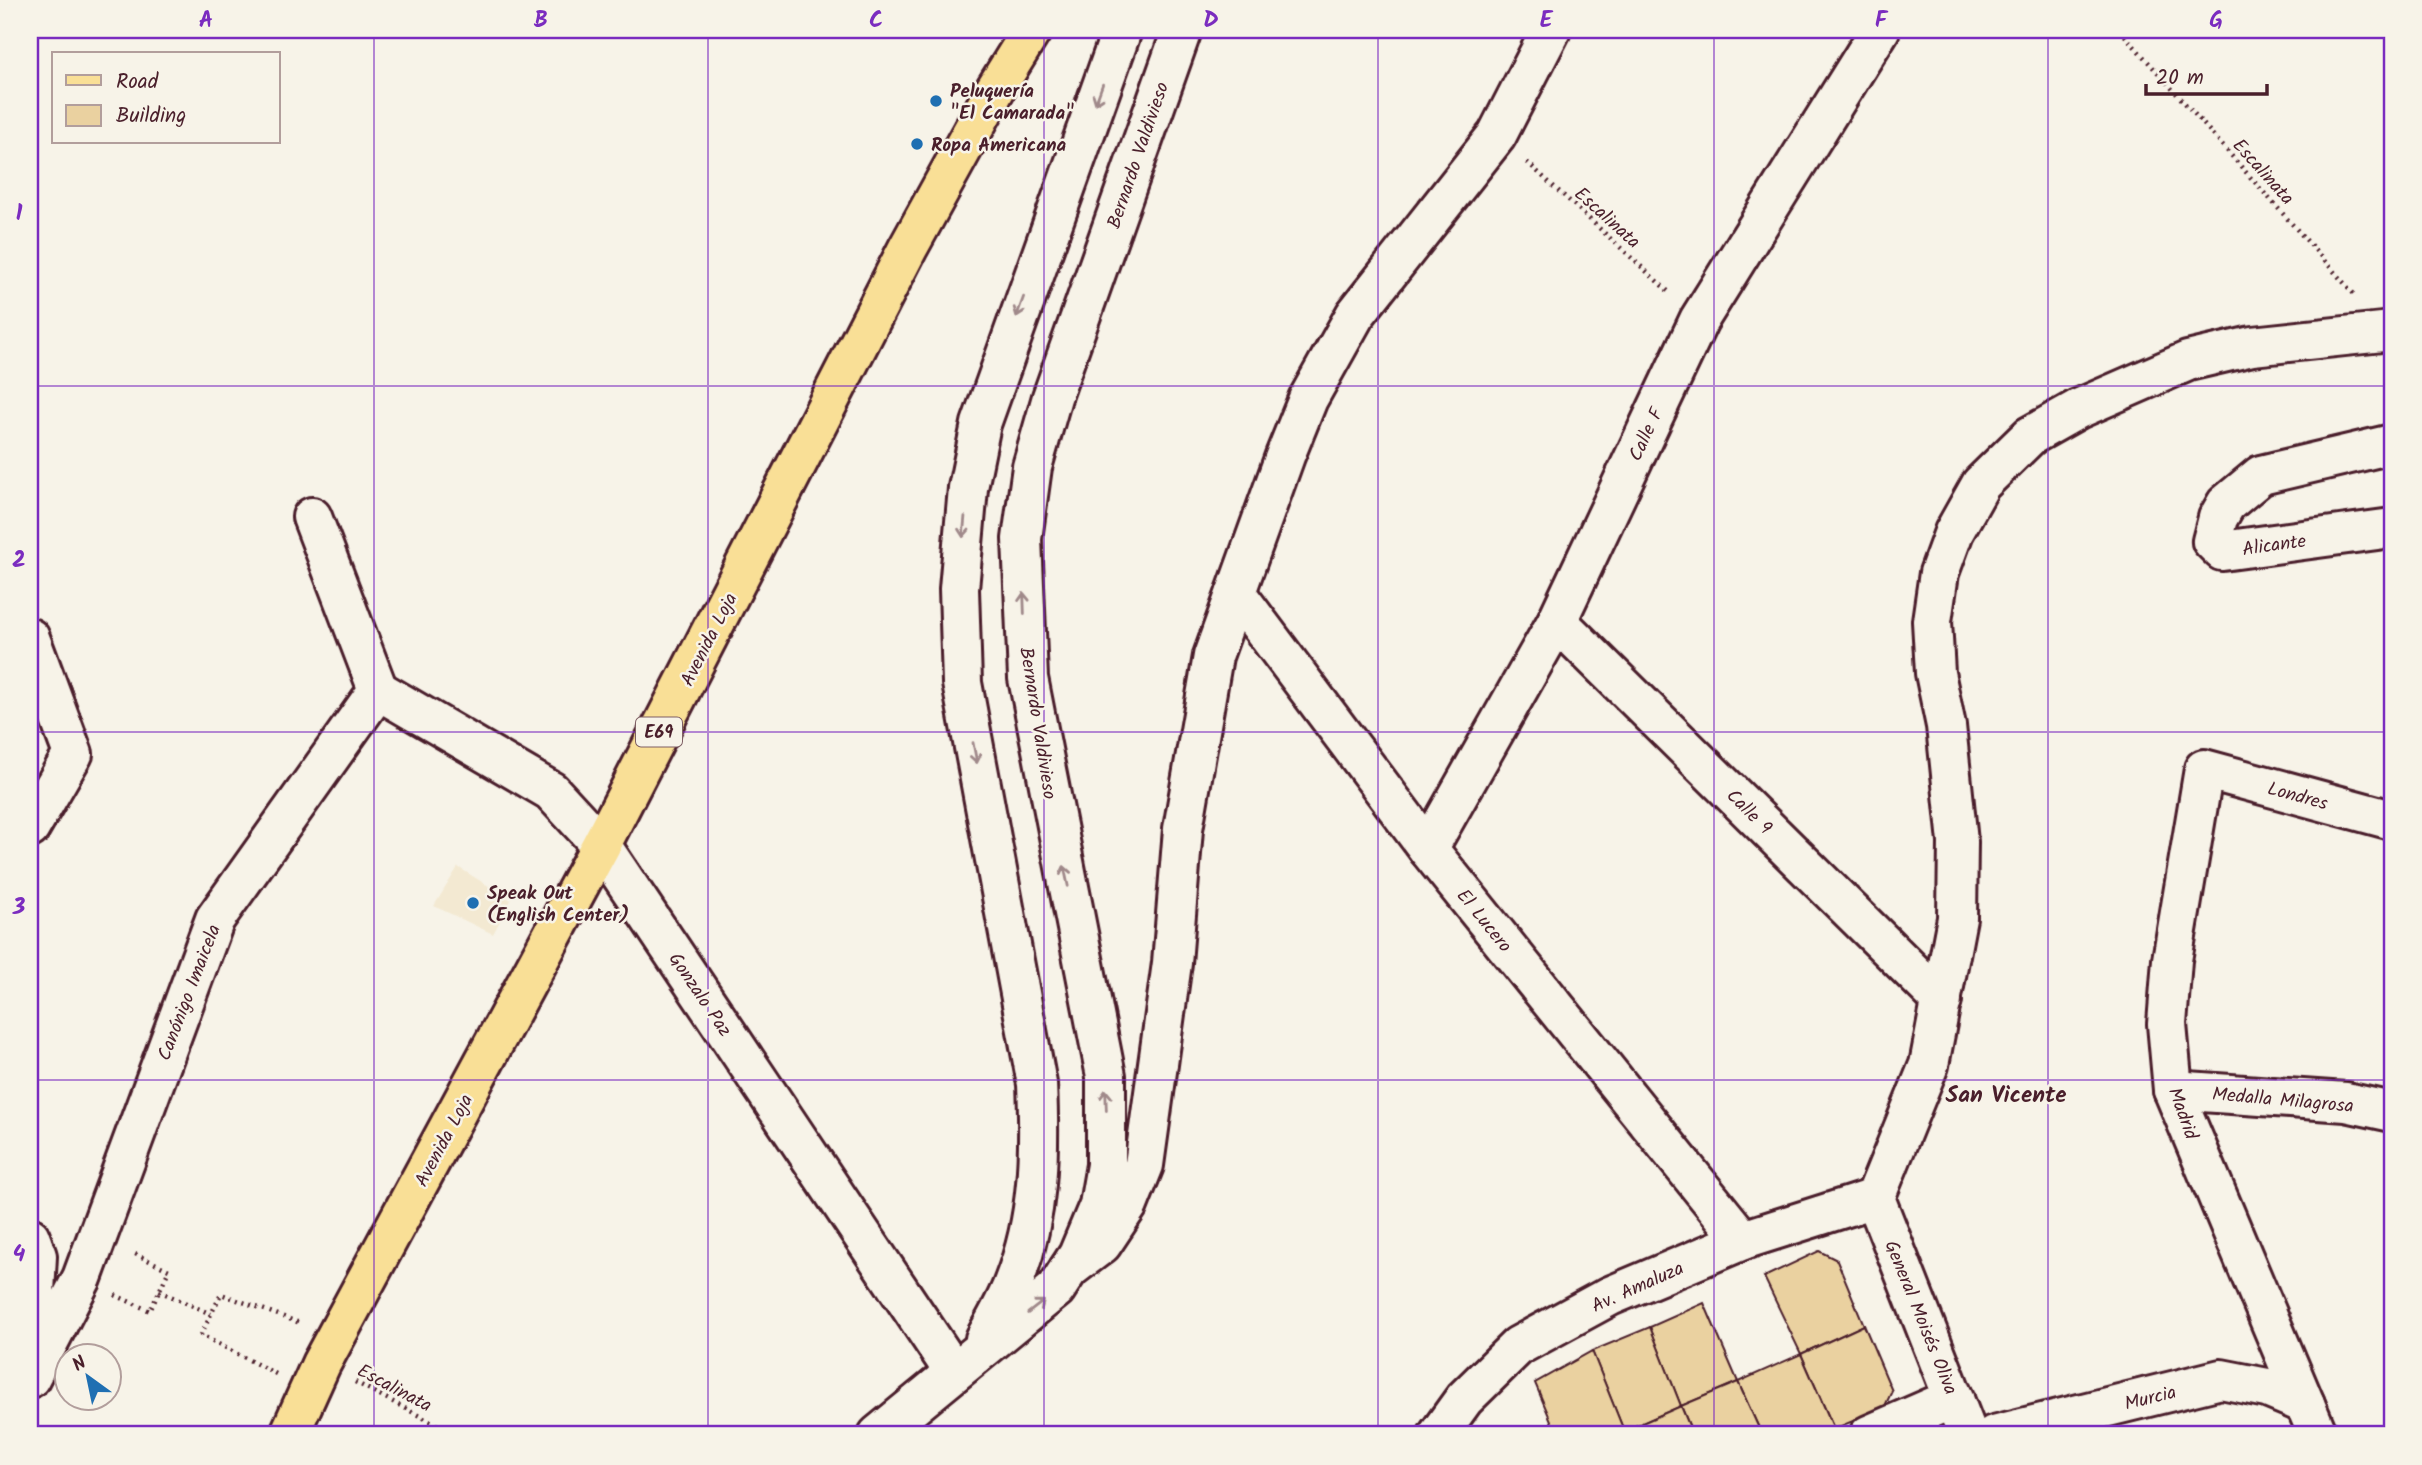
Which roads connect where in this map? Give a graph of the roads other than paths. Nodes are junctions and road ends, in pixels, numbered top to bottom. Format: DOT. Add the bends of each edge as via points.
graph roads {
  1 [pos="1032,30"];
  2 [pos="1122,30"];
  3 [pos="1182,30"];
  4 [pos="1551,30"];
  5 [pos="1880,30"];
  6 [pos="2390,325"];
  7 [pos="2392,444"];
  8 [pos="312,517"];
  9 [pos="2392,528"];
  10 [pos="1236,593"];
  11 [pos="1557,621"];
  12 [pos="30,638"];
  13 [pos="378,690"];
  14 [pos="2204,769"];
  15 [pos="2392,820"];
  16 [pos="30,828"];
  17 [pos="601,845"];
  18 [pos="1428,849"];
  19 [pos="1942,1001"];
  20 [pos="2173,1090"];
  21 [pos="2392,1112"];
  22 [pos="1875,1198"];
  23 [pos="30,1237"];
  24 [pos="1743,1240"];
  25 [pos="1069,1269"];
  26 [pos="967,1359"];
  27 [pos="30,1377"];
  28 [pos="1954,1398"];
  29 [pos="2312,1419"];
  30 [pos="289,1435"];
  31 [pos="878,1435"];
  32 [pos="1438,1435"];
  33 [pos="1869,1435"];
  34 [pos="1968,1435"];
  35 [pos="1994,1435"];
  1 -- 17 [label="main road, Avenida Loja / E69" via="908,248"];
  2 -- 26 [label="street, Bernardo Valdivieso, one-way" via="1003,356 981,424 968,488 959,589 962,683 1037,1084 1040,1146 1034,1207 1014,1282"];
  25 -- 3 [label="street, Bernardo Valdivieso, one-way" via="1099,1205 1106,1165 1106,1076 1028,678 1022,538 1032,467 1052,397"];
  4 -- 10 [label="street" via="1497,135 1355,315 1308,399"];
  5 -- 11 [label="street, Calle F" via="1699,320"];
  6 -- 19 [label="street" via="2188,360 2078,409 2030,436 1981,484 1954,532 1939,573 1932,621 1958,842 1957,918"];
  7 -- 9 [label="street, Alicante" via="2261,475 2226,504 2212,541 2222,551"];
  8 -- 13 [label="street"];
  10 -- 18 [label="street, El Lucero"];
  10 -- 25 [label="street" via="1213,656 1183,829 1172,963 1144,1164 1128,1205 1101,1244"];
  11 -- 18 [label="street, Calle F"];
  11 -- 19 [label="street, Calle 9"];
  12 -- 16 [label="street" via="73,754"];
  13 -- 17 [label="street, Gonzalo Paz" via="551,791"];
  13 -- 27 [label="street, Canónigo Imaicela" via="215,919 82,1279"];
  14 -- 15 [label="street, Londres"];
  14 -- 20 [label="street, Madrid" via="2172,960 2167,1024"];
  17 -- 26 [label="street, Gonzalo Paz"];
  17 -- 30 [label="main road, Avenida Loja / E69"];
  18 -- 24 [label="street, El Lucero"];
  19 -- 22 [label="street" via="1929,1065"];
  20 -- 21 [label="street, Medalla Milagrosa" via="2346,1102"];
  20 -- 29 [label="street, Madrid"];
  22 -- 24 [label="street, Av. Amaluza"];
  22 -- 28 [label="street, General Moisés Oliva"];
  23 -- 27 [label="street" via="37,1256"];
  24 -- 32 [label="street, Av. Amaluza" via="1610,1296 1518,1346 1464,1399"];
  26 -- 25 [label="street, Bernardo Valdivieso, one-way" via="1042,1302"];
  26 -- 31 [label="street, Bernardo Valdivieso"];
  28 -- 33 [label="street"];
  28 -- 34 [label="street, General Moisés Oliva"];
  29 -- 35 [label="street, Murcia" via="2267,1388 2221,1379"];
}
